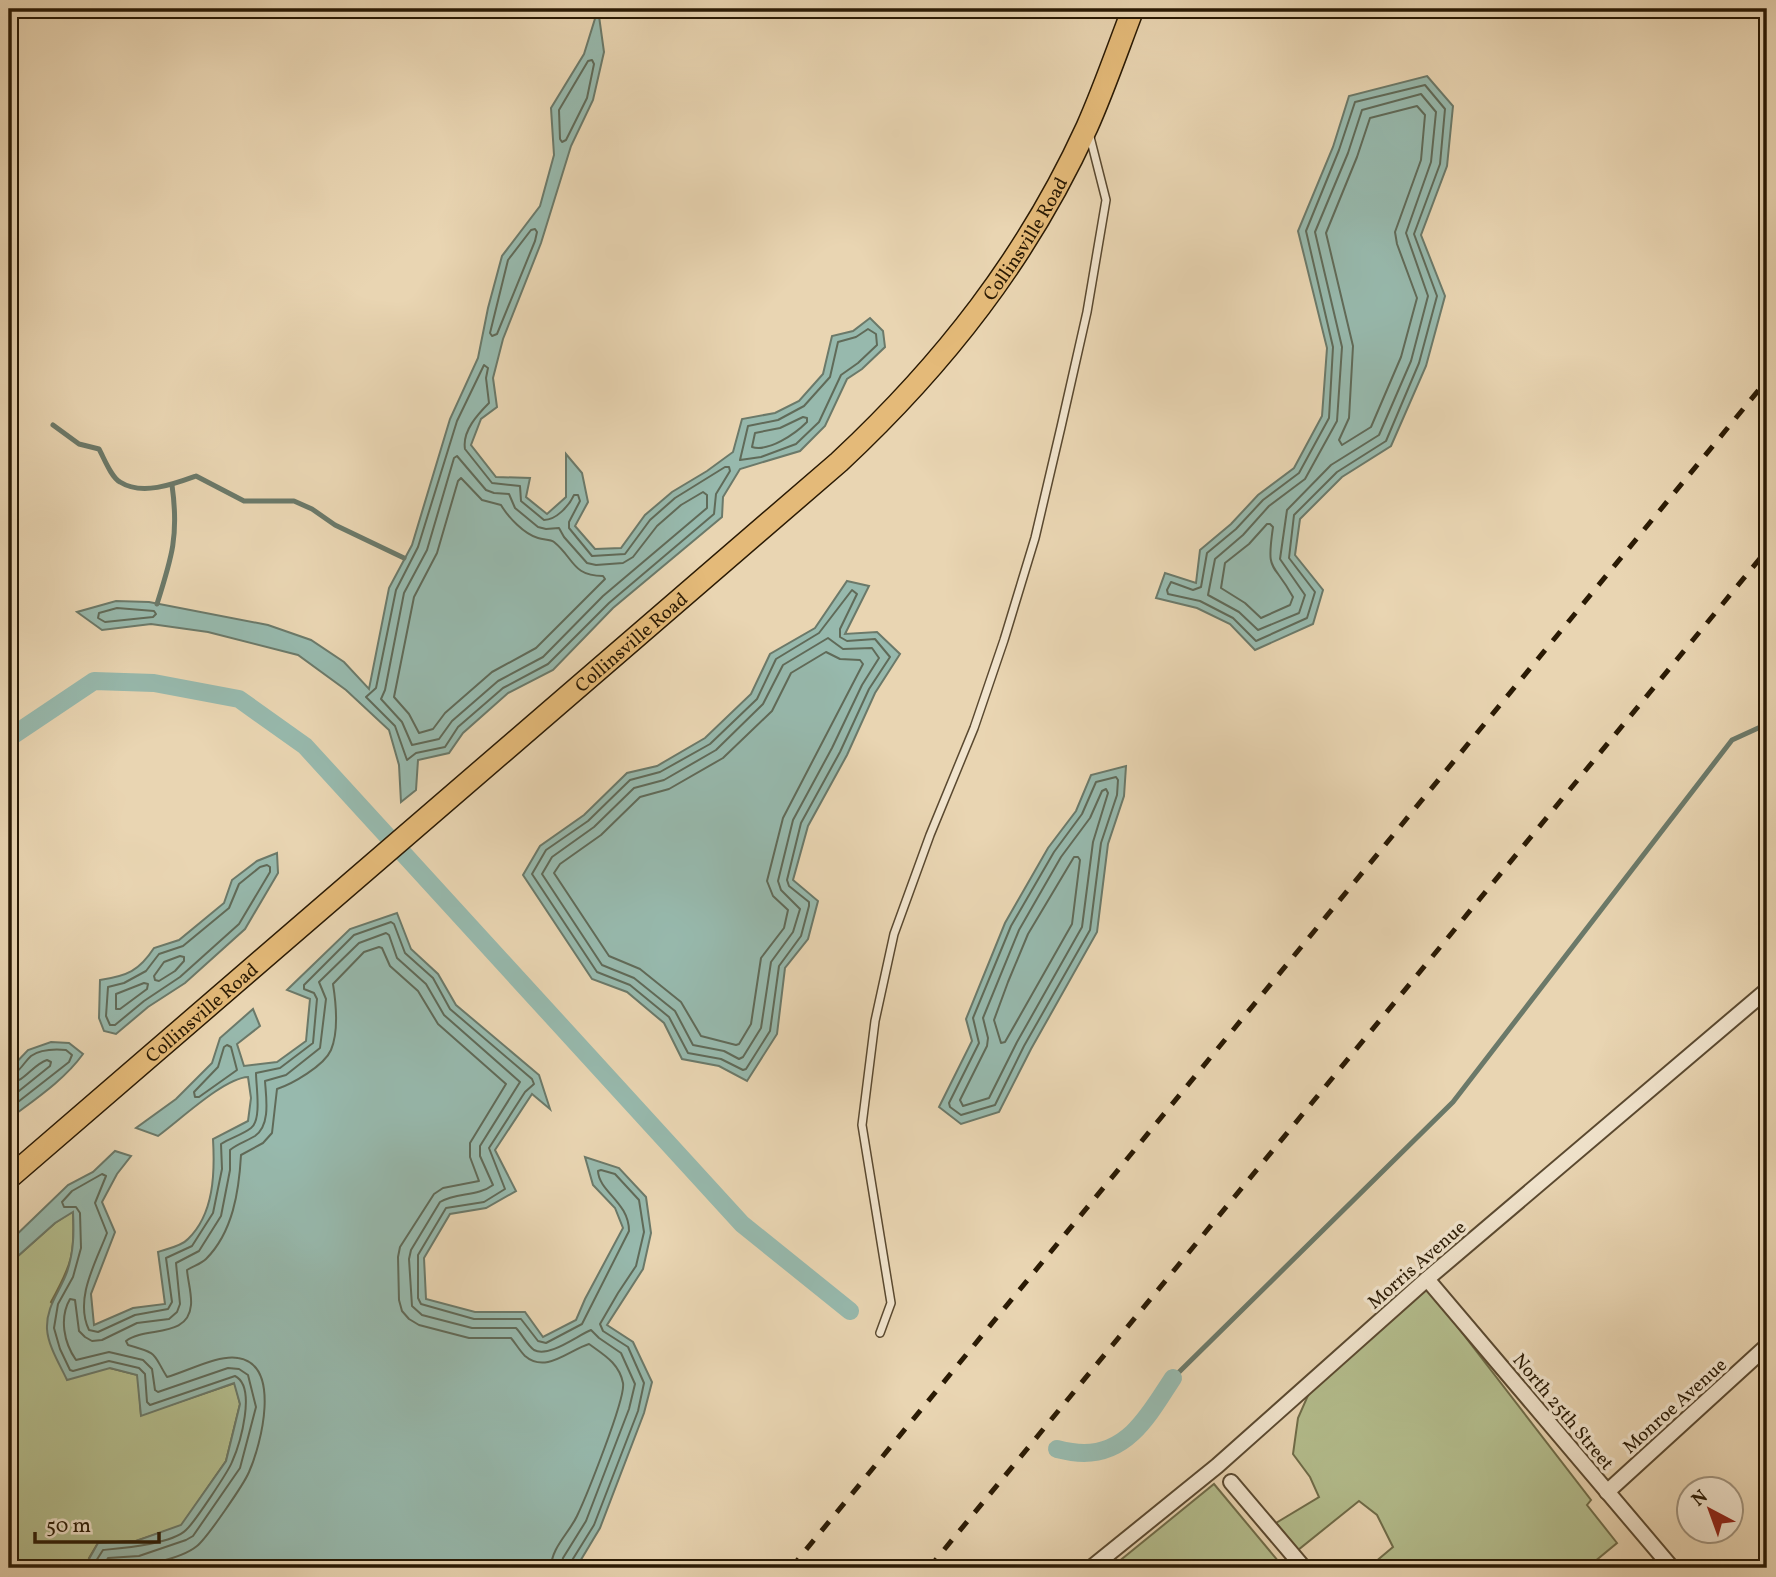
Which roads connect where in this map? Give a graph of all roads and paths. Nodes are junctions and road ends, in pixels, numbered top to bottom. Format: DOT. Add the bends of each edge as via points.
graph roads {
  1 [pos="1133,9"];
  2 [pos="1088,125"];
  3 [pos="1767,990"];
  4 [pos="9,1178"];
  5 [pos="1427,1279"];
  6 [pos="880,1333"];
  7 [pos="1767,1346"];
  8 [pos="1231,1482"];
  9 [pos="1607,1492"];
  10 [pos="1091,1568"];
  11 [pos="1304,1568"];
  12 [pos="1672,1568"];
  1 -- 2 [label="main road, Collinsville Road"];
  2 -- 4 [label="main road, Collinsville Road" via="1046,205 979,310 891,414"];
  2 -- 6 [label="lane" via="1106,200 1087,312 1035,538 974,728 894,934 875,1021 862,1125 891,1303"];
  3 -- 5 [label="street, Morris Avenue"];
  5 -- 9 [label="street, North 25th Street"];
  5 -- 10 [label="street, Morris Avenue" via="1217,1466"];
  7 -- 9 [label="street, Monroe Avenue"];
  8 -- 11 [label="street"];
  9 -- 12 [label="street, North 25th Street"];
}
